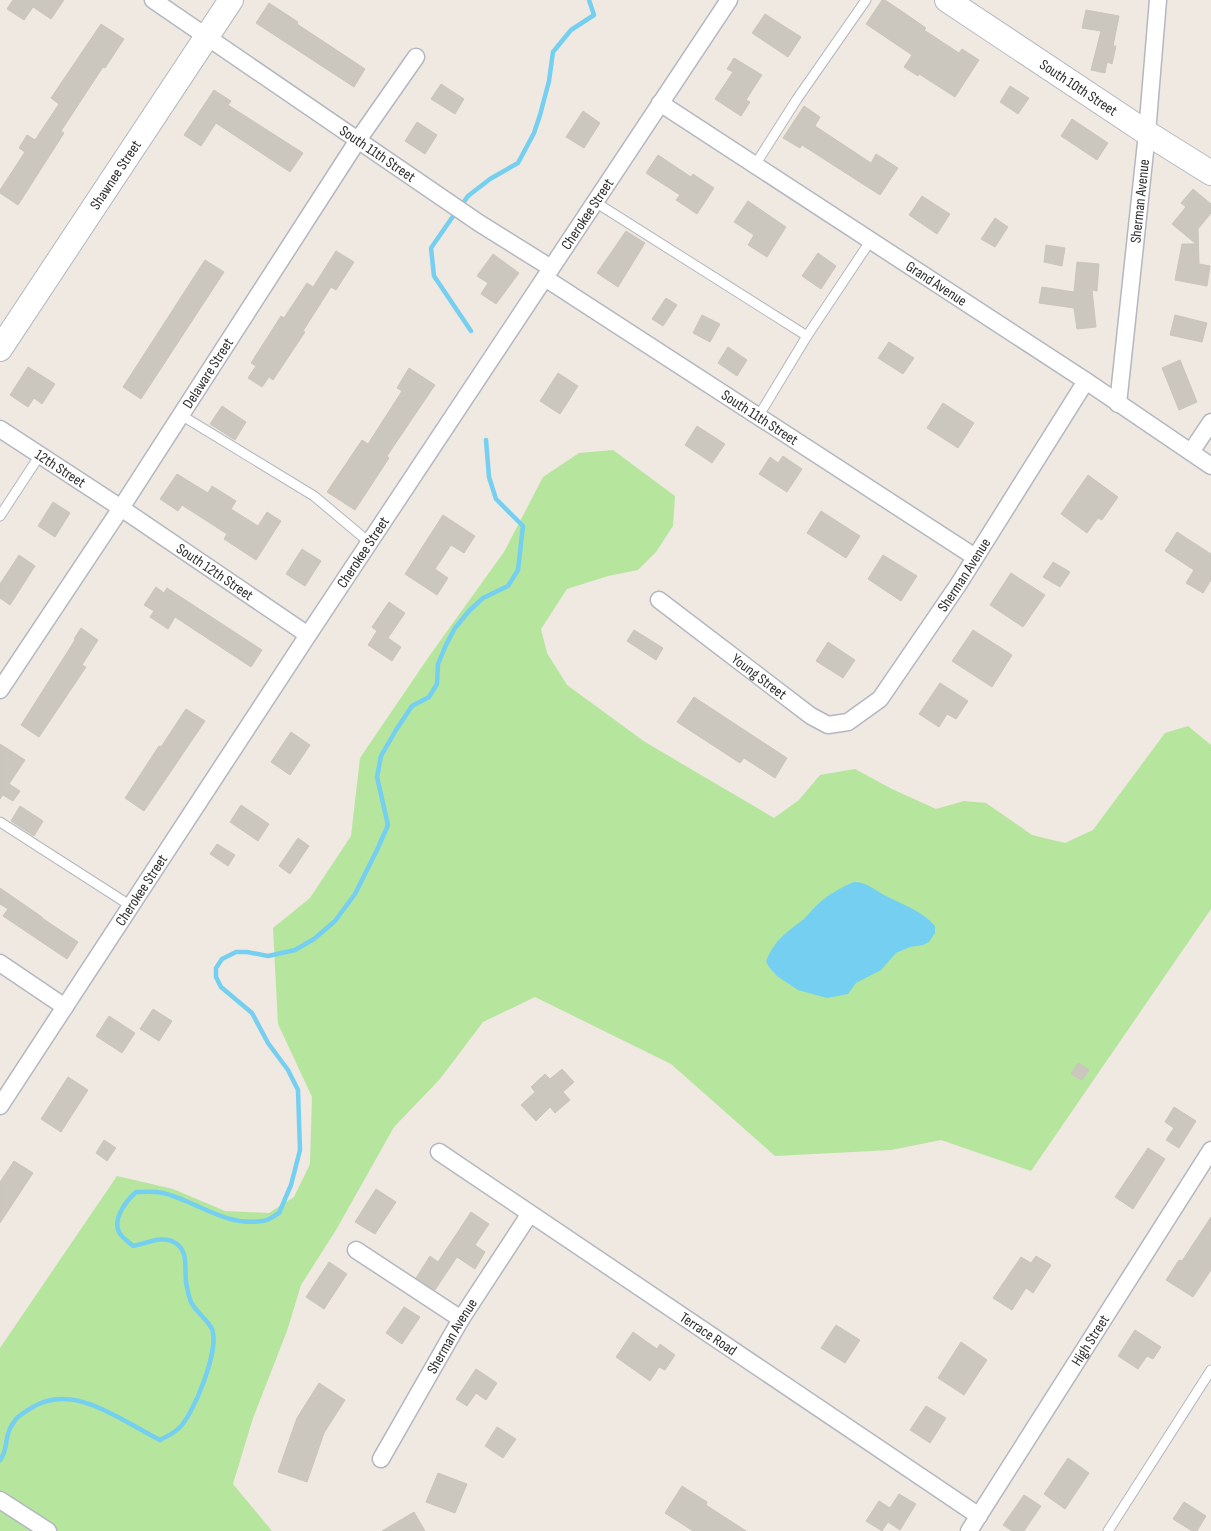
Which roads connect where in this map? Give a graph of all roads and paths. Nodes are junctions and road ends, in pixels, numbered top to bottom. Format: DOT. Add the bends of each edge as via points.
graph roads {
  1 [pos="153,0"];
  2 [pos="231,0"];
  3 [pos="729,0"];
  4 [pos="866,0"];
  5 [pos="947,0"];
  6 [pos="1158,0"];
  7 [pos="206,37"];
  8 [pos="416,57"];
  9 [pos="660,103"];
  10 [pos="1147,133"];
  11 [pos="358,140"];
  12 [pos="755,165"];
  13 [pos="1211,173"];
  14 [pos="595,202"];
  15 [pos="871,240"];
  16 [pos="548,273"];
  17 [pos="807,336"];
  18 [pos="0,349"];
  19 [pos="1086,381"];
  20 [pos="1118,404"];
  21 [pos="181,415"];
  22 [pos="758,417"];
  23 [pos="1211,422"];
  24 [pos="0,429"];
  25 [pos="1192,452"];
  26 [pos="40,455"];
  27 [pos="1211,466"];
  28 [pos="121,508"];
  29 [pos="0,516"];
  30 [pos="370,543"];
  31 [pos="975,557"];
  32 [pos="659,600"];
  33 [pos="308,635"];
  34 [pos="0,690"];
  35 [pos="865,710"];
  36 [pos="0,822"];
  37 [pos="131,906"];
  38 [pos="0,963"];
  39 [pos="65,1006"];
  40 [pos="0,1106"];
  41 [pos="1211,1150"];
  42 [pos="439,1152"];
  43 [pos="530,1215"];
  44 [pos="356,1250"];
  45 [pos="461,1319"];
  46 [pos="1211,1370"];
  47 [pos="381,1459"];
  48 [pos="0,1500"];
  49 [pos="979,1516"];
  50 [pos="48,1531"];
  51 [pos="969,1531"];
  52 [pos="1108,1531"];
  1 -- 7 [label="street, South 11th Street"];
  2 -- 7 [label="street, Shawnee Street"];
  3 -- 9 [label="street, Cherokee Street"];
  4 -- 12 [label="lane"];
  5 -- 10 [label="street, South 10th Street"];
  6 -- 10 [label="street, Sherman Avenue"];
  7 -- 11 [label="street, South 11th Street"];
  7 -- 18 [label="street, Shawnee Street"];
  8 -- 11 [label="street, Delaware Street"];
  9 -- 12 [label="street, Grand Avenue"];
  9 -- 14 [label="street, Cherokee Street"];
  10 -- 13 [label="street, South 10th Street"];
  10 -- 20 [label="street, Sherman Avenue"];
  11 -- 16 [label="street, South 11th Street"];
  11 -- 21 [label="street, Delaware Street"];
  12 -- 15 [label="street, Grand Avenue"];
  14 -- 16 [label="street, Cherokee Street"];
  14 -- 17 [label="lane"];
  15 -- 17 [label="lane"];
  15 -- 19 [label="street, Grand Avenue"];
  16 -- 22 [label="street, South 11th Street"];
  16 -- 30 [label="street, Cherokee Street"];
  17 -- 22 [label="lane"];
  19 -- 20 [label="street, Grand Avenue"];
  19 -- 31 [label="street, Sherman Avenue"];
  20 -- 25 [label="street, Grand Avenue"];
  21 -- 28 [label="street, Delaware Street"];
  21 -- 30 [label="lane" via="314,496"];
  22 -- 31 [label="street, South 11th Street"];
  23 -- 25 [label="street"];
  24 -- 26 [label="street, 12th Street"];
  25 -- 27 [label="street, Grand Avenue"];
  26 -- 28 [label="street, 12th Street"];
  26 -- 29 [label="lane"];
  28 -- 33 [label="street, South 12th Street"];
  28 -- 34 [label="street, Delaware Street"];
  30 -- 33 [label="street, Cherokee Street"];
  31 -- 35 [label="street, Sherman Avenue" via="904,666 880,699"];
  32 -- 35 [label="street, Young Street" via="811,716 828,725 848,722"];
  33 -- 37 [label="street, Cherokee Street"];
  36 -- 37 [label="lane"];
  37 -- 39 [label="street, Cherokee Street"];
  38 -- 39 [label="street"];
  39 -- 40 [label="street, Cherokee Street"];
  41 -- 49 [label="street, High Street"];
  42 -- 43 [label="street, Terrace Road"];
  43 -- 45 [label="street, Sherman Avenue"];
  43 -- 49 [label="street, Terrace Road"];
  44 -- 45 [label="street"];
  45 -- 47 [label="street, Sherman Avenue"];
  46 -- 52 [label="lane"];
  48 -- 50 [label="street"];
  49 -- 51 [label="street, High Street"];
}
